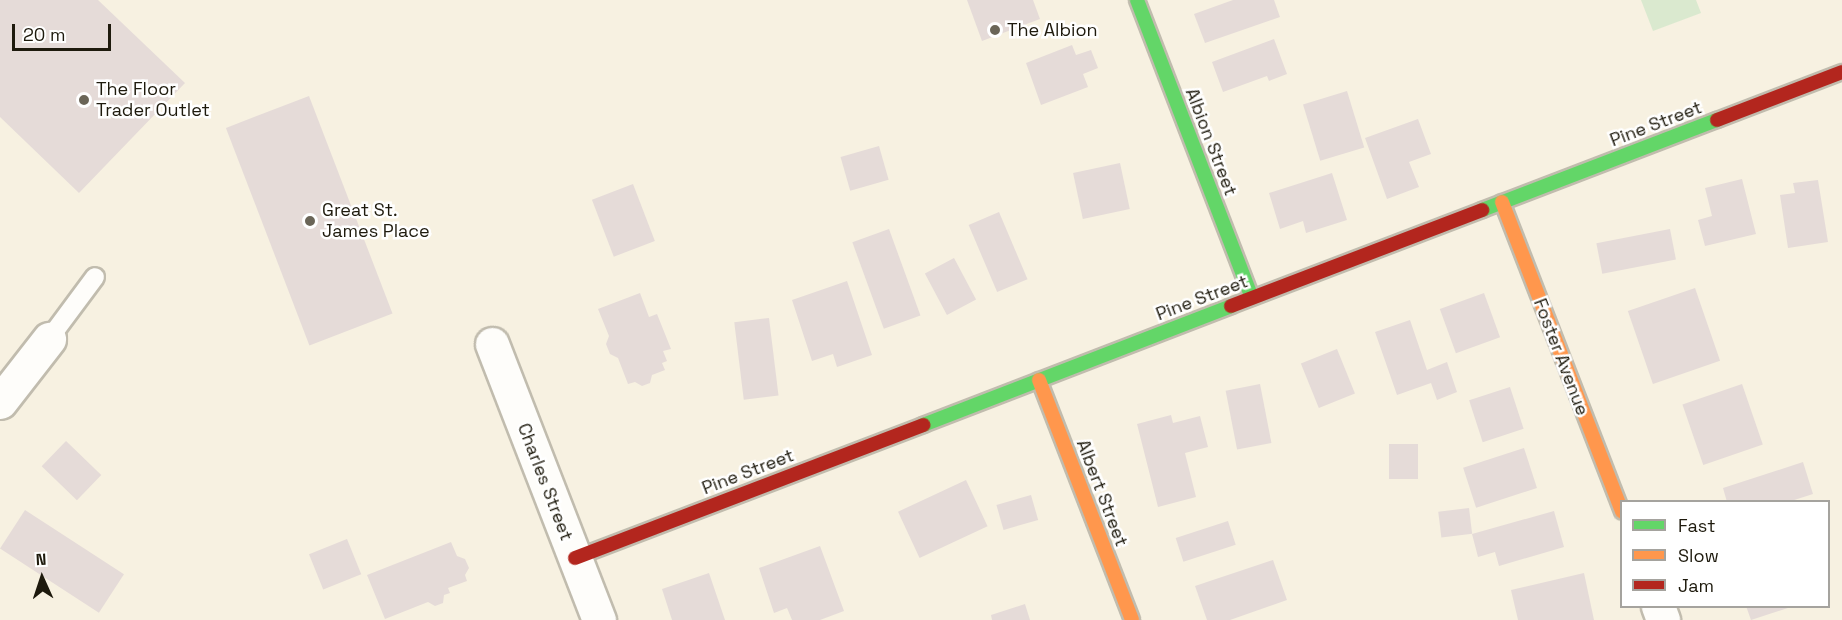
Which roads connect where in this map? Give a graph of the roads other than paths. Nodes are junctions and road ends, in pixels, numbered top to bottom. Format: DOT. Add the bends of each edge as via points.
graph roads {
  1 [pos="1137,0"];
  2 [pos="1842,72"];
  3 [pos="1502,202"];
  4 [pos="95,277"];
  5 [pos="1252,298"];
  6 [pos="49,339"];
  7 [pos="492,344"];
  8 [pos="1039,380"];
  9 [pos="0,402"];
  10 [pos="1620,508"];
  11 [pos="575,558"];
  12 [pos="599,620"];
  13 [pos="1132,620"];
  1 -- 5 [label="street, Albion Street"];
  2 -- 3 [label="street, Pine Street"];
  3 -- 5 [label="street, Pine Street"];
  3 -- 10 [label="street, Foster Avenue"];
  4 -- 6 [label="lane"];
  5 -- 8 [label="street, Pine Street"];
  6 -- 9 [label="street"];
  7 -- 11 [label="street, Charles Street"];
  8 -- 11 [label="street, Pine Street"];
  8 -- 13 [label="street, Albert Street"];
  11 -- 12 [label="street, Charles Street"];
}
